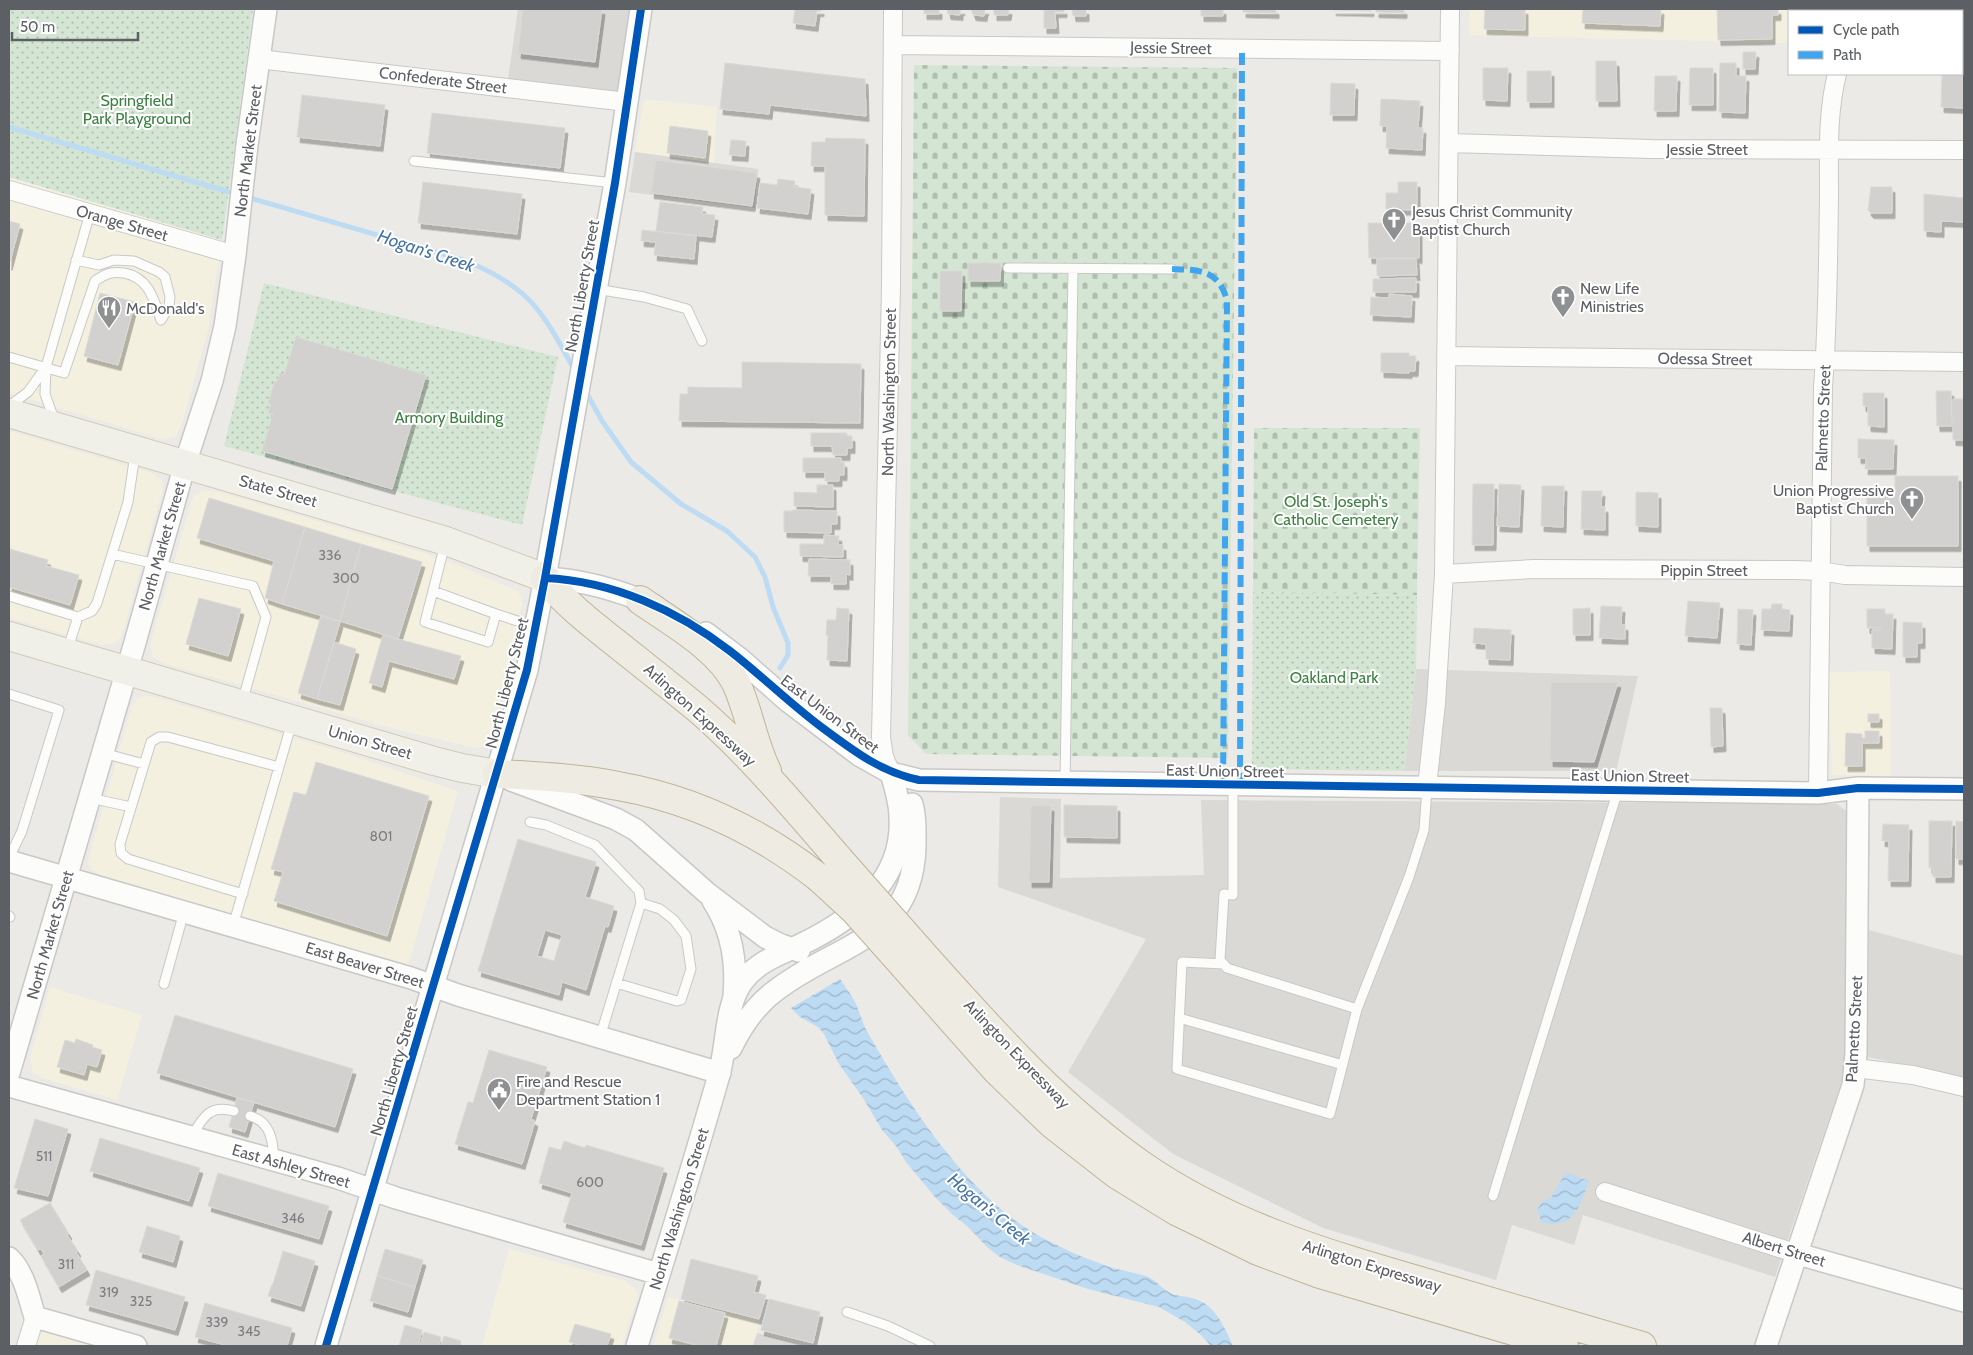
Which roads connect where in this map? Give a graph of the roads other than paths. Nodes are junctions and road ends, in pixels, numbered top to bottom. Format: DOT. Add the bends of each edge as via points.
graph roads {
  1 [pos="266,9"];
  2 [pos="641,9"];
  3 [pos="893,9"];
  4 [pos="1450,9"];
  5 [pos="893,45"];
  6 [pos="1450,51"];
  7 [pos="259,58"];
  8 [pos="1837,75"];
  9 [pos="628,102"];
  10 [pos="1449,143"];
  11 [pos="1829,148"];
  12 [pos="1964,150"];
  13 [pos="414,161"];
  14 [pos="615,183"];
  15 [pos="9,190"];
  16 [pos="90,213"];
  17 [pos="235,255"];
  18 [pos="76,260"];
  19 [pos="1008,268"];
  20 [pos="1073,269"];
  21 [pos="1172,269"];
  22 [pos="595,289"];
  23 [pos="702,341"];
  24 [pos="1446,356"];
  25 [pos="9,357"];
  26 [pos="1825,360"];
  27 [pos="1964,362"];
  28 [pos="46,367"];
  29 [pos="9,406"];
  30 [pos="9,413"];
  31 [pos="56,427"];
  32 [pos="136,450"];
  33 [pos="185,464"];
  34 [pos="446,541"];
  35 [pos="112,554"];
  36 [pos="156,564"];
  37 [pos="1820,571"];
  38 [pos="1444,574"];
  39 [pos="546,578"];
  40 [pos="1964,578"];
  41 [pos="433,592"];
  42 [pos="9,596"];
  43 [pos="640,600"];
  44 [pos="496,614"];
  45 [pos="78,617"];
  46 [pos="536,628"];
  47 [pos="9,636"];
  48 [pos="66,653"];
  49 [pos="127,671"];
  50 [pos="9,694"];
  51 [pos="242,705"];
  52 [pos="293,720"];
  53 [pos="103,753"];
  54 [pos="144,764"];
  55 [pos="280,767"];
  56 [pos="891,773"];
  57 [pos="497,774"];
  58 [pos="1065,783"];
  59 [pos="1233,785"];
  60 [pos="776,787"];
  61 [pos="1427,787"];
  62 [pos="1858,788"];
  63 [pos="1964,789"];
  64 [pos="1619,790"];
  65 [pos="1818,793"];
  66 [pos="90,798"];
  67 [pos="131,807"];
  68 [pos="530,822"];
  69 [pos="9,860"];
  70 [pos="66,878"];
  71 [pos="707,893"];
  72 [pos="242,894"];
  73 [pos="641,903"];
  74 [pos="184,912"];
  75 [pos="233,926"];
  76 [pos="790,949"];
  77 [pos="838,953"];
  78 [pos="912,959"];
  79 [pos="1224,964"];
  80 [pos="616,983"];
  81 [pos="164,984"];
  82 [pos="433,986"];
  83 [pos="733,1005"];
  84 [pos="1357,1009"];
  85 [pos="1179,1018"];
  86 [pos="600,1037"];
  87 [pos="1342,1065"];
  88 [pos="1855,1068"];
  89 [pos="9,1073"];
  90 [pos="720,1073"];
  91 [pos="9,1086"];
  92 [pos="1964,1087"];
  93 [pos="234,1111"];
  94 [pos="250,1116"];
  95 [pos="191,1137"];
  96 [pos="274,1161"];
  97 [pos="373,1191"];
  98 [pos="1605,1192"];
  99 [pos="1493,1196"];
  100 [pos="1798,1254"];
  101 [pos="9,1258"];
  102 [pos="659,1274"];
  103 [pos="1964,1302"];
  104 [pos="847,1312"];
  105 [pos="35,1317"];
  106 [pos="1536,1327"];
  107 [pos="26,1346"];
  108 [pos="136,1346"];
  109 [pos="326,1346"];
  110 [pos="637,1346"];
  111 [pos="930,1346"];
  112 [pos="1564,1346"];
  113 [pos="1642,1346"];
  114 [pos="1766,1346"];
  1 -- 7 [label="street, North Market Street"];
  2 -- 9 [label="street, North Liberty Street"];
  3 -- 5 [label="street, North Washington Street"];
  4 -- 6 [label="street"];
  5 -- 6 [label="street, Jessie Street"];
  5 -- 56 [label="street, North Washington Street" via="881,729 882,751"];
  6 -- 10 [label="street"];
  7 -- 9 [label="street, Confederate Street"];
  7 -- 17 [label="street, North Market Street"];
  8 -- 11 [label="street, Palmetto Street"];
  9 -- 14 [label="street, North Liberty Street"];
  10 -- 11 [label="street, Jessie Street" via="1651,149"];
  10 -- 24 [label="street"];
  11 -- 12 [label="street, Jessie Street"];
  11 -- 26 [label="street, Palmetto Street"];
  13 -- 14 [label="lane"];
  14 -- 22 [label="street, North Liberty Street"];
  15 -- 16 [label="street, Orange Street"];
  16 -- 17 [label="street, Orange Street"];
  16 -- 18 [label="lane"];
  17 -- 33 [label="street, North Market Street" via="225,326 214,372"];
  18 -- 28 [label="lane"];
  18 -- 28 [label="lane" via="99,265 114,260 134,261 159,272 165,277 169,306 161,320 142,280 133,274 106,273 95,281 64,373"];
  19 -- 20 [label="lane"];
  20 -- 21 [label="lane"];
  20 -- 58 [label="lane"];
  22 -- 23 [label="lane" via="644,297 687,309"];
  22 -- 39 [label="street, North Liberty Street"];
  24 -- 26 [label="street, Odessa Street"];
  24 -- 38 [label="street"];
  25 -- 28 [label="lane"];
  26 -- 27 [label="street, Odessa Street"];
  26 -- 37 [label="street, Palmetto Street"];
  28 -- 29 [label="lane" via="28,392"];
  28 -- 31 [label="lane" via="45,394"];
  30 -- 31 [label="main road, State Street"];
  31 -- 32 [label="main road, State Street"];
  32 -- 33 [label="main road, State Street"];
  32 -- 35 [label="lane" via="128,502"];
  33 -- 34 [label="main road, State Street"];
  33 -- 36 [label="street, North Market Street"];
  34 -- 39 [label="main road, State Street"];
  34 -- 41 [label="lane"];
  35 -- 36 [label="lane"];
  35 -- 45 [label="lane" via="97,604 92,611"];
  36 -- 49 [label="street, North Market Street"];
  36 -- 51 [label="lane" via="253,586 266,618"];
  37 -- 38 [label="street, Pippin Street" via="1533,569"];
  37 -- 40 [label="street, Pippin Street" via="1845,575"];
  37 -- 65 [label="street, Palmetto Street"];
  38 -- 61 [label="street"];
  39 -- 43 [label="street, East Union Street" via="595,584"];
  39 -- 46 [label="street, North Liberty Street"];
  39 -- 60 [label="highway, Arlington Expressway" via="562,598 585,618 714,724"];
  41 -- 44 [label="lane"];
  41 -- 44 [label="lane" via="425,622 488,642"];
  42 -- 45 [label="lane"];
  43 -- 56 [label="street, East Union Street" via="705,633 839,740"];
  43 -- 60 [label="highway" via="701,644 729,672 764,765"];
  44 -- 46 [label="lane"];
  45 -- 48 [label="lane"];
  46 -- 57 [label="street, North Liberty Street" via="524,685"];
  47 -- 48 [label="main road, Union Street"];
  48 -- 49 [label="main road, Union Street"];
  49 -- 51 [label="main road, Union Street"];
  49 -- 53 [label="street, North Market Street"];
  50 -- 69 [label="lane" via="59,710 22,831"];
  51 -- 52 [label="main road, Union Street"];
  52 -- 55 [label="lane"];
  52 -- 57 [label="main road, Union Street" via="448,765"];
  53 -- 54 [label="lane"];
  53 -- 66 [label="street, North Market Street"];
  54 -- 55 [label="lane" via="150,742 168,737"];
  54 -- 67 [label="lane"];
  55 -- 72 [label="lane"];
  56 -- 58 [label="street, East Union Street" via="928,781"];
  56 -- 76 [label="street, North Washington Street" via="899,803 900,832 895,858 886,877 873,895 852,914"];
  56 -- 77 [label="street, North Washington Street" via="906,791 914,810 912,875 903,898 883,925"];
  57 -- 71 [label="street, Union Street" via="629,826 647,838"];
  57 -- 78 [label="highway, Arlington Expressway, bridge" via="618,786 662,796 705,811 786,854"];
  57 -- 82 [label="street, North Liberty Street"];
  58 -- 59 [label="street, East Union Street"];
  59 -- 61 [label="street, East Union Street"];
  59 -- 79 [label="lane" via="1233,895 1224,894 1220,960"];
  60 -- 78 [label="highway, Arlington Expressway, bridge" via="839,859"];
  61 -- 64 [label="street, East Union Street"];
  61 -- 84 [label="lane" via="1424,830"];
  62 -- 63 [label="street, East Union Street"];
  62 -- 65 [label="street, East Union Street"];
  62 -- 88 [label="street, Palmetto Street"];
  64 -- 65 [label="street, East Union Street"];
  64 -- 99 [label="lane"];
  66 -- 67 [label="lane"];
  66 -- 70 [label="street, North Market Street"];
  67 -- 72 [label="lane" via="120,844 121,853 128,859"];
  68 -- 73 [label="lane" via="596,845 639,891"];
  69 -- 70 [label="street, East Beaver Street"];
  70 -- 74 [label="street, East Beaver Street"];
  70 -- 89 [label="street, North Market Street"];
  71 -- 76 [label="street, Union Street" via="765,937"];
  71 -- 83 [label="street, Union Street" via="723,919 732,945 735,967"];
  72 -- 75 [label="lane"];
  73 -- 80 [label="lane"];
  73 -- 80 [label="lane" via="660,909 686,936 691,968 684,992 681,1000 677,1001"];
  74 -- 75 [label="street, East Beaver Street"];
  74 -- 81 [label="lane"];
  75 -- 82 [label="street, East Beaver Street"];
  76 -- 77 [label="street, Union Street" via="816,954"];
  76 -- 83 [label="street, North Washington Street" via="763,963 745,978"];
  77 -- 90 [label="street, North Washington Street" via="782,986 762,1002 740,1030"];
  78 -- 106 [label="highway, Arlington Expressway" via="1006,1046 1048,1090 1095,1130 1139,1176 1202,1225 1266,1254 1347,1283"];
  79 -- 84 [label="lane" via="1227,968"];
  79 -- 85 [label="lane" via="1182,962"];
  80 -- 86 [label="lane"];
  82 -- 86 [label="street, East Beaver Street"];
  82 -- 97 [label="street, North Liberty Street"];
  83 -- 90 [label="street, North Washington Street"];
  84 -- 87 [label="lane"];
  85 -- 87 [label="lane"];
  85 -- 87 [label="lane" via="1177,1069 1330,1114"];
  86 -- 90 [label="street, East Beaver Street"];
  88 -- 92 [label="street" via="1913,1075"];
  88 -- 100 [label="street, Palmetto Street" via="1853,1085"];
  90 -- 102 [label="street, North Washington Street"];
  91 -- 95 [label="street, East Ashley Street"];
  93 -- 95 [label="lane" via="218,1108 210,1112"];
  94 -- 96 [label="lane" via="263,1122 269,1130"];
  95 -- 96 [label="street, East Ashley Street"];
  96 -- 97 [label="street, East Ashley Street"];
  97 -- 102 [label="street, East Ashley Street"];
  97 -- 109 [label="street, North Liberty Street"];
  98 -- 100 [label="street, Albert Street"];
  100 -- 103 [label="street, Albert Street"];
  100 -- 114 [label="street, Palmetto Street"];
  101 -- 105 [label="street" via="27,1289"];
  102 -- 110 [label="street, North Washington Street"];
  104 -- 111 [label="lane" via="888,1326"];
  105 -- 107 [label="street"];
  105 -- 108 [label="street"];
  106 -- 112 [label="highway, Arlington Expressway"];
  106 -- 113 [label="highway, Arlington Expressway"];
}
